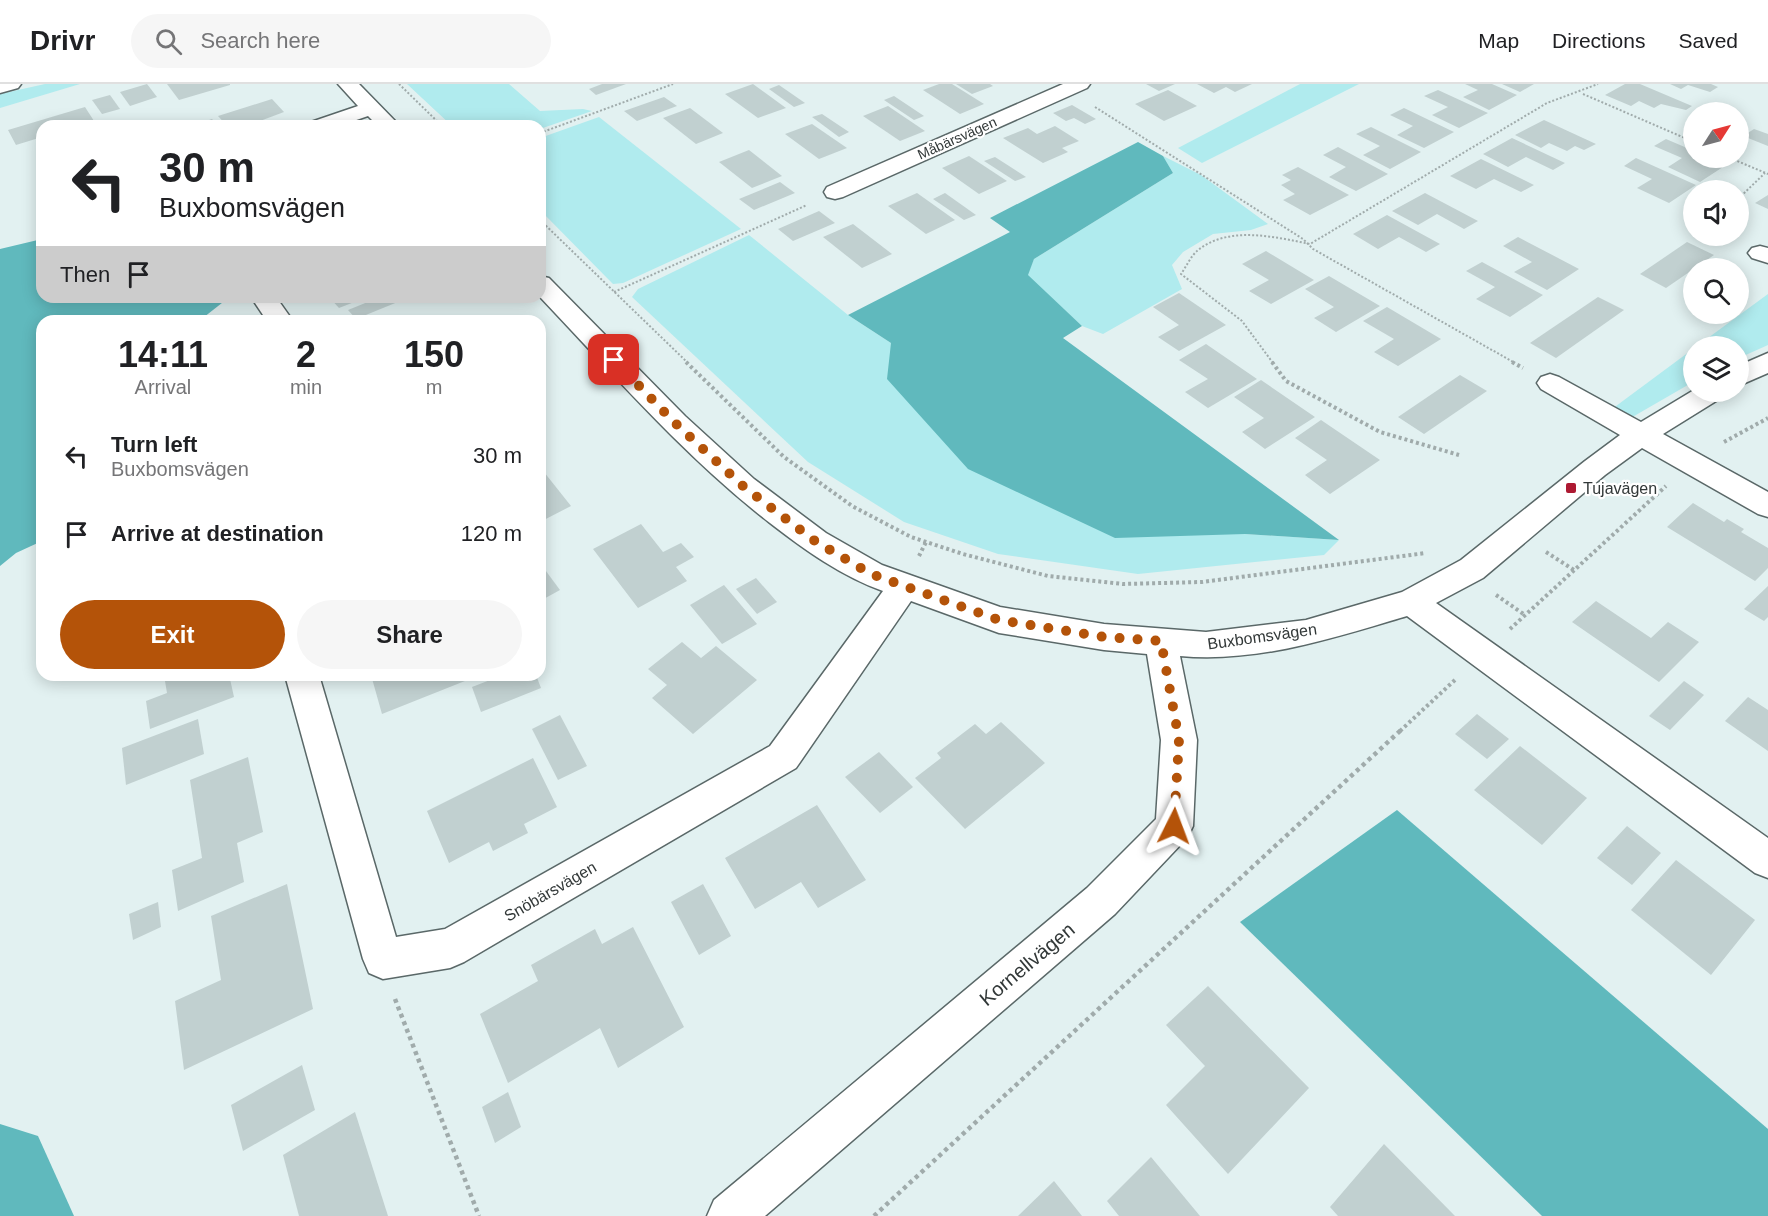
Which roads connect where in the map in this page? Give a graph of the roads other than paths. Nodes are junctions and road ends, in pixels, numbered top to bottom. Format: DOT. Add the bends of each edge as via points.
graph roads {
  1 [pos="11,84"];
  2 [pos="348,84"];
  3 [pos="1068,86"];
  4 [pos="0,87"];
  5 [pos="372,108"];
  6 [pos="336,120"];
  7 [pos="384,120"];
  8 [pos="835,192"];
  9 [pos="546,289"];
  10 [pos="1768,362"];
  11 [pos="1749,372"];
  12 [pos="1550,383"];
  13 [pos="1694,402"];
  14 [pos="1640,435"];
  15 [pos="1768,506"];
  16 [pos="904,586"];
  17 [pos="1411,602"];
  18 [pos="1161,641"];
  19 [pos="304,681"];
  20 [pos="1768,860"];
  21 [pos="730,1216"];
  1 -- 4 [label="street"];
  2 -- 5 [label="street"];
  3 -- 8 [label="street, Måbärsvägen"];
  5 -- 6 [label="street"];
  5 -- 7 [label="street"];
  9 -- 16 [label="street, Buxbomsvägen" via="675,423 744,487 815,541 871,574"];
  10 -- 11 [label="street"];
  12 -- 14 [label="street"];
  13 -- 14 [label="street, Buxbomsvägen"];
  14 -- 15 [label="street"];
  14 -- 17 [label="street, Buxbomsvägen" via="1463,574"];
  16 -- 18 [label="street, Buxbomsvägen" via="999,620 1104,637"];
  16 -- 19 [label="street, Snöbärsvägen" via="783,757 450,948 383,959"];
  17 -- 18 [label="street, Buxbomsvägen" via="1306,633 1206,645"];
  17 -- 20 [label="street"];
  18 -- 21 [label="street, Kornellvägen" via="1179,740 1174,826 1101,901"];
}
